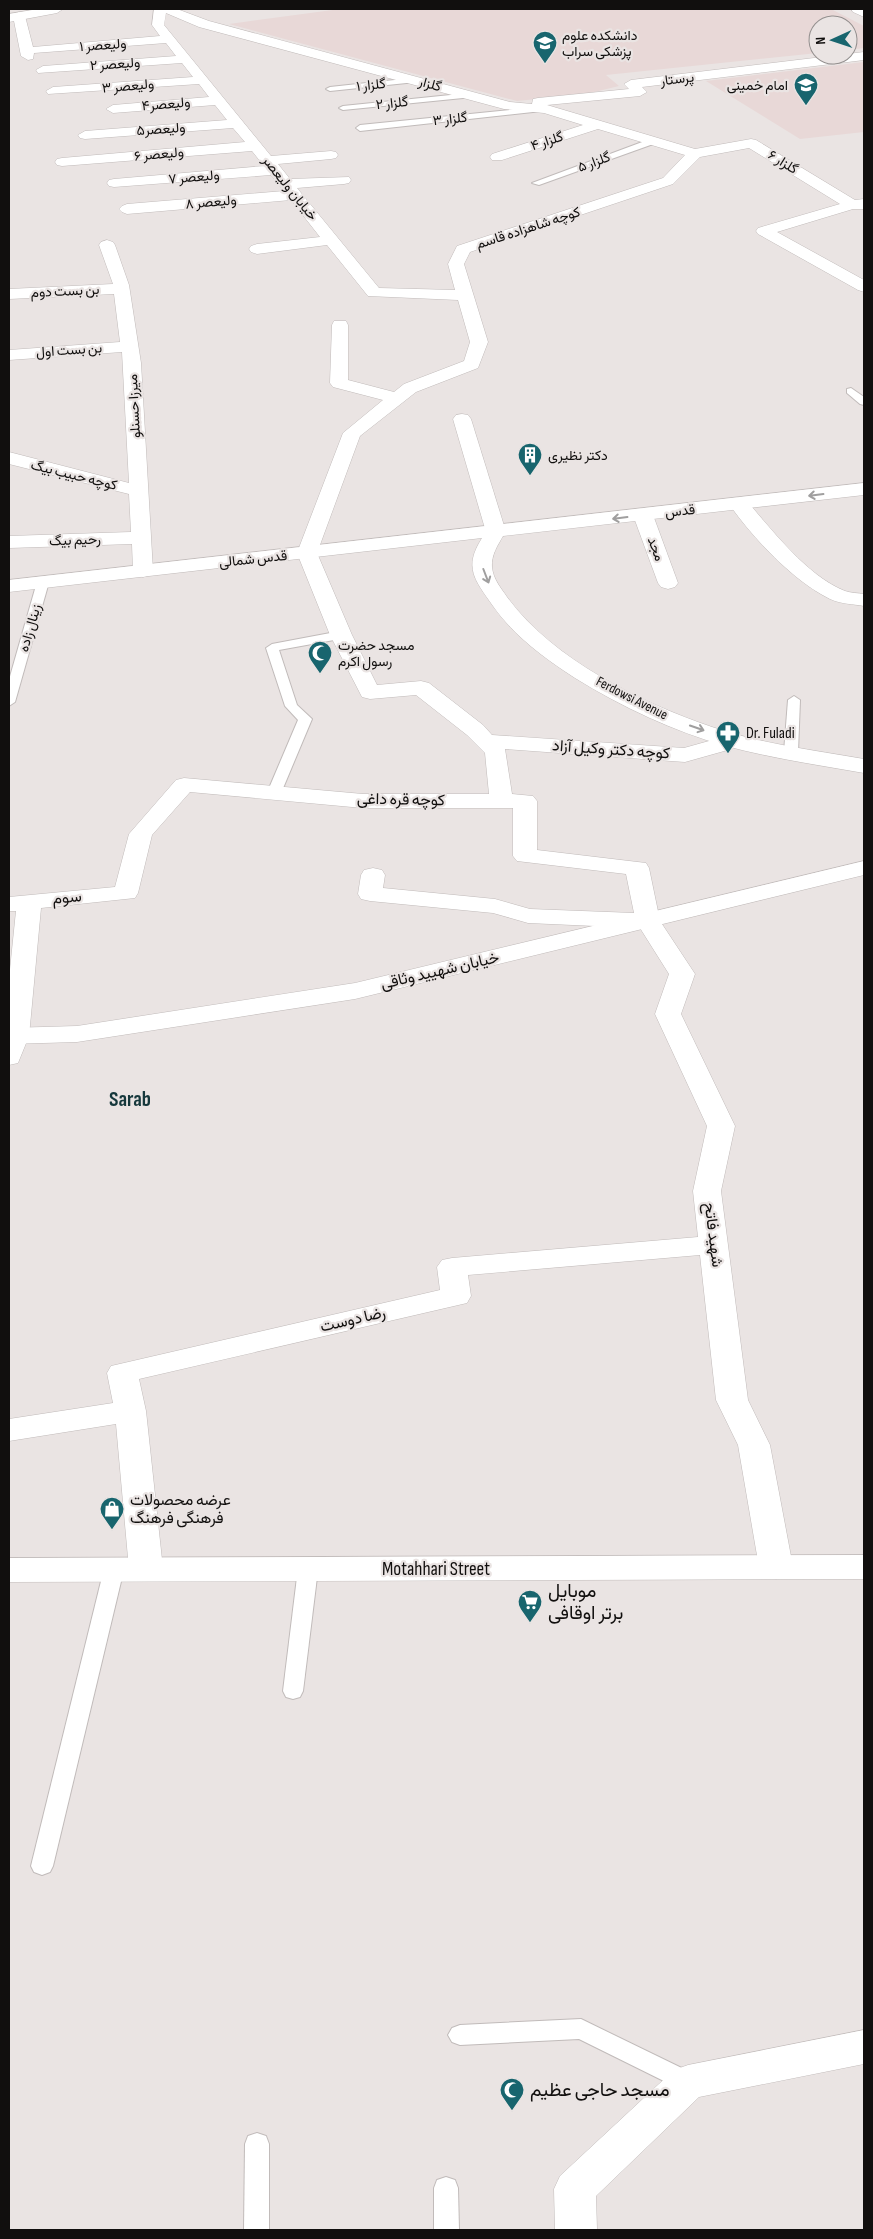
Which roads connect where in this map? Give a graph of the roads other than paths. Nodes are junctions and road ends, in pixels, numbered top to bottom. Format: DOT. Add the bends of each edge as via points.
graph roads {
  1 [pos="57,9"];
  2 [pos="160,9"];
  3 [pos="166,9"];
  4 [pos="856,9"];
  5 [pos="864,13"];
  6 [pos="14,17"];
  7 [pos="170,40"];
  8 [pos="864,56"];
  9 [pos="186,59"];
  10 [pos="44,70"];
  11 [pos="202,80"];
  12 [pos="413,80"];
  13 [pos="330,89"];
  14 [pos="54,92"];
  15 [pos="470,95"];
  16 [pos="218,100"];
  17 [pos="509,106"];
  18 [pos="343,108"];
  19 [pos="113,109"];
  20 [pos="539,109"];
  21 [pos="237,123"];
  22 [pos="597,125"];
  23 [pos="360,128"];
  24 [pos="85,135"];
  25 [pos="653,141"];
  26 [pos="255,146"];
  27 [pos="695,153"];
  28 [pos="331,155"];
  29 [pos="497,157"];
  30 [pos="62,162"];
  31 [pos="271,165"];
  32 [pos="344,180"];
  33 [pos="114,183"];
  34 [pos="536,183"];
  35 [pos="291,190"];
  36 [pos="858,205"];
  37 [pos="127,210"];
  38 [pos="331,240"];
  39 [pos="107,245"];
  40 [pos="257,249"];
  41 [pos="864,287"];
  42 [pos="121,289"];
  43 [pos="9,294"];
  44 [pos="465,295"];
  45 [pos="340,325"];
  46 [pos="129,346"];
  47 [pos="9,354"];
  48 [pos="851,391"];
  49 [pos="396,398"];
  50 [pos="864,402"];
  51 [pos="462,419"];
  52 [pos="9,458"];
  53 [pos="864,489"];
  54 [pos="139,491"];
  55 [pos="739,504"];
  56 [pos="643,515"];
  57 [pos="496,532"];
  58 [pos="141,538"];
  59 [pos="9,542"];
  60 [pos="307,553"];
  61 [pos="143,571"];
  62 [pos="43,582"];
  63 [pos="668,583"];
  64 [pos="9,586"];
  65 [pos="864,600"];
  66 [pos="341,636"];
  67 [pos="794,700"];
  68 [pos="9,702"];
  69 [pos="486,741"];
  70 [pos="734,741"];
  71 [pos="791,752"];
  72 [pos="864,766"];
  73 [pos="274,793"];
  74 [pos="501,801"];
  75 [pos="864,868"];
  76 [pos="373,875"];
  77 [pos="126,893"];
  78 [pos="19,903"];
  79 [pos="648,921"];
  80 [pos="11,1043"];
  81 [pos="714,1245"];
  82 [pos="130,1411"];
  83 [pos="9,1430"];
  84 [pos="776,1567"];
  85 [pos="864,1567"];
  86 [pos="130,1569"];
  87 [pos="308,1569"];
  88 [pos="9,1570"];
  89 [pos="293,1691"];
  90 [pos="42,1866"];
  91 [pos="460,2034"];
  92 [pos="863,2048"];
  93 [pos="688,2082"];
  94 [pos="257,2144"];
  95 [pos="446,2188"];
  96 [pos="257,2230"];
  97 [pos="447,2230"];
  98 [pos="576,2230"];
  1 -- 6 [label="street"];
  2 -- 7 [label="street, خیابان ولیعصر" via="158,25"];
  3 -- 12 [label="street, گلزار" via="204,24"];
  4 -- 5 [label="street"];
  6 -- 7 [label="street, ولیعصر ۱" via="32,53"];
  7 -- 9 [label="street, خیابان ولیعصر"];
  8 -- 17 [label="street, پرستار" via="631,84 640,92"];
  9 -- 10 [label="street, ولیعصر ۲"];
  9 -- 11 [label="street, خیابان ولیعصر"];
  11 -- 14 [label="street, ولیعصر ۳"];
  11 -- 16 [label="street, خیابان ولیعصر"];
  12 -- 13 [label="lane, گلزار ۱"];
  12 -- 15 [label="street, گلزار"];
  15 -- 17 [label="street, گلزار"];
  15 -- 18 [label="lane, گلزار ۲"];
  16 -- 19 [label="street, ولیعصر۴"];
  16 -- 21 [label="street, خیابان ولیعصر"];
  17 -- 20 [label="street, گلزار"];
  20 -- 22 [label="street, گلزار"];
  20 -- 23 [label="lane, گلزار ۳"];
  21 -- 24 [label="street, ولیعصر۵"];
  21 -- 26 [label="street, خیابان ولیعصر"];
  22 -- 25 [label="street, گلزار"];
  22 -- 29 [label="street, گلزار ۴"];
  25 -- 27 [label="street, گلزار"];
  25 -- 34 [label="lane, گلزار ۵"];
  26 -- 30 [label="street, ولیعصر ۶"];
  26 -- 31 [label="street, خیابان ولیعصر"];
  27 -- 36 [label="street, گلزار ۶" via="751,143"];
  27 -- 44 [label="street, کوچه شاهزاده قاسم" via="668,181 462,249 456,264"];
  28 -- 31 [label="street, ولیعصر ۷"];
  31 -- 33 [label="street, ولیعصر ۷"];
  31 -- 35 [label="street, خیابان ولیعصر"];
  32 -- 35 [label="street, ولیعصر ۸"];
  35 -- 37 [label="street, ولیعصر ۸"];
  35 -- 38 [label="street, خیابان ولیعصر"];
  36 -- 41 [label="street" via="764,231"];
  38 -- 40 [label="street"];
  38 -- 44 [label="street, خیابان ولیعصر" via="374,293"];
  39 -- 42 [label="street, میرزا حسنلو"];
  42 -- 43 [label="street, بن بست دوم"];
  42 -- 46 [label="street, میرزا حسنلو"];
  44 -- 49 [label="street, کوچه شاهزاده قاسم" via="479,342 472,364 410,388"];
  45 -- 49 [label="street" via="339,383"];
  46 -- 47 [label="street, بن بست اول"];
  46 -- 54 [label="street, میرزا حسنلو"];
  48 -- 50 [label="lane"];
  49 -- 60 [label="street, کوچه شاهزاده قاسم" via="352,433"];
  51 -- 57 [label="street"];
  52 -- 54 [label="street, کوچه حبیب بیگ"];
  53 -- 55 [label="street, قدس, one-way"];
  54 -- 58 [label="street, میرزا حسنلو"];
  55 -- 56 [label="street, قدس"];
  55 -- 65 [label="street" via="806,575 839,596"];
  56 -- 57 [label="street, قدس, one-way"];
  56 -- 63 [label="street, مجد"];
  57 -- 60 [label="street, قدس شمالی"];
  57 -- 70 [label="street, Ferdowsi Avenue, one-way" via="483,553 482,573 501,606 524,630 562,659 659,715"];
  58 -- 59 [label="street, رحیم بیگ"];
  58 -- 61 [label="street, میرزا حسنلو"];
  60 -- 61 [label="street, قدس شمالی"];
  60 -- 66 [label="street"];
  61 -- 62 [label="street, قدس شمالی"];
  62 -- 64 [label="street, قدس شمالی"];
  62 -- 68 [label="lane, زینال زاده"];
  66 -- 69 [label="street" via="370,692 421,688"];
  66 -- 73 [label="lane" via="272,648 291,706 305,719"];
  67 -- 71 [label="lane"];
  69 -- 70 [label="street, کوچه دکتر وکیل آزاد" via="686,755"];
  69 -- 74 [label="street" via="496,752"];
  70 -- 71 [label="street, Ferdowsi Avenue"];
  71 -- 72 [label="street, Ferdowsi Avenue"];
  73 -- 74 [label="street, کوچه قره داغی" via="363,801"];
  73 -- 77 [label="street, کوچه قره داغی" via="184,785 141,834"];
  74 -- 79 [label="street, کوچه قره داغی" via="525,801 525,856 637,868"];
  75 -- 79 [label="street, خیابان شهیید وثاقی"];
  76 -- 79 [label="street" via="370,894 495,906 528,916"];
  77 -- 78 [label="street, سوم"];
  78 -- 80 [label="street"];
  79 -- 80 [label="street, خیابان شهیید وثاقی" via="355,991"];
  79 -- 81 [label="street, شهید فاتح" via="682,974 668,1014 721,1126 707,1190"];
  81 -- 82 [label="street, رضا دوست" via="452,1267 456,1296 122,1373"];
  81 -- 84 [label="street, شهید فاتح" via="732,1400 754,1446"];
  82 -- 83 [label="street"];
  82 -- 86 [label="street"];
  84 -- 85 [label="street, Motahhari Street"];
  84 -- 87 [label="street, Motahhari Street"];
  86 -- 87 [label="street, Motahhari Street"];
  86 -- 88 [label="street, Motahhari Street"];
  86 -- 90 [label="lane"];
  87 -- 89 [label="lane"];
  91 -- 93 [label="lane" via="581,2028"];
  92 -- 93 [label="street"];
  93 -- 98 [label="street" via="575,2189"];
  94 -- 96 [label="lane"];
  95 -- 97 [label="lane"];
}
